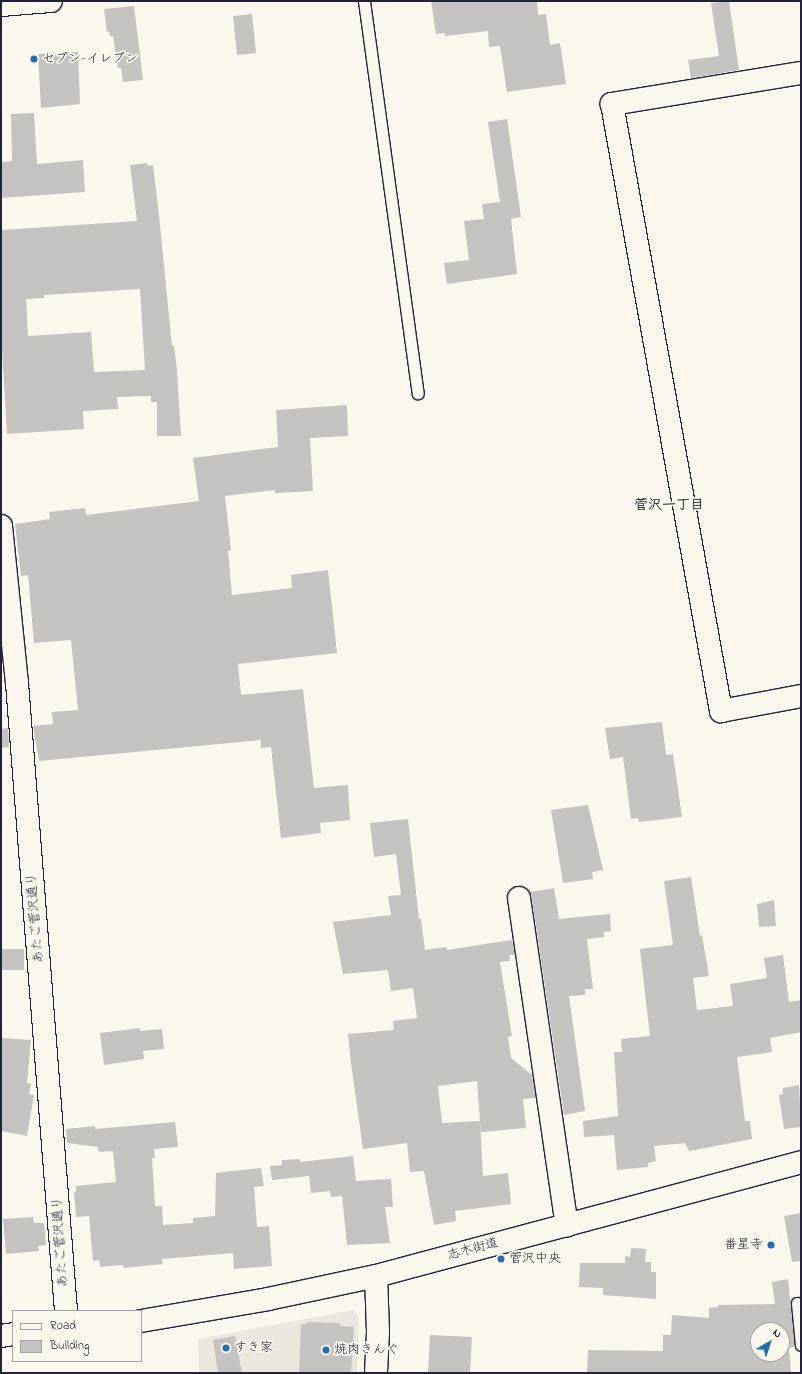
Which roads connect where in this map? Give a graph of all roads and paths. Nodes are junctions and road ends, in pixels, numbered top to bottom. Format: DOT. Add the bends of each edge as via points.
graph roads {
  1 [pos="51,1"];
  2 [pos="364,1"];
  3 [pos="1,5"];
  4 [pos="801,73"];
  5 [pos="418,393"];
  6 [pos="1,526"];
  7 [pos="801,696"];
  8 [pos="519,898"];
  9 [pos="801,1162"];
  10 [pos="567,1226"];
  11 [pos="376,1276"];
  12 [pos="797,1303"];
  13 [pos="66,1310"];
  14 [pos="142,1320"];
  15 [pos="12,1334"];
  16 [pos="1,1336"];
  17 [pos="801,1338"];
  18 [pos="376,1373"];
  1 -- 3 [label="street"];
  2 -- 5 [label="lane"];
  4 -- 7 [label="street" via="612,104 721,711"];
  6 -- 13 [label="street, あたご菅沢通り" via="17,683"];
  8 -- 10 [label="street"];
  9 -- 10 [label="street, 志木街道"];
  10 -- 11 [label="street, 志木街道"];
  11 -- 14 [label="street, 志木街道" via="268,1299"];
  11 -- 18 [label="street"];
  12 -- 17 [label="lane"];
  15 -- 16 [label="street"];
}
